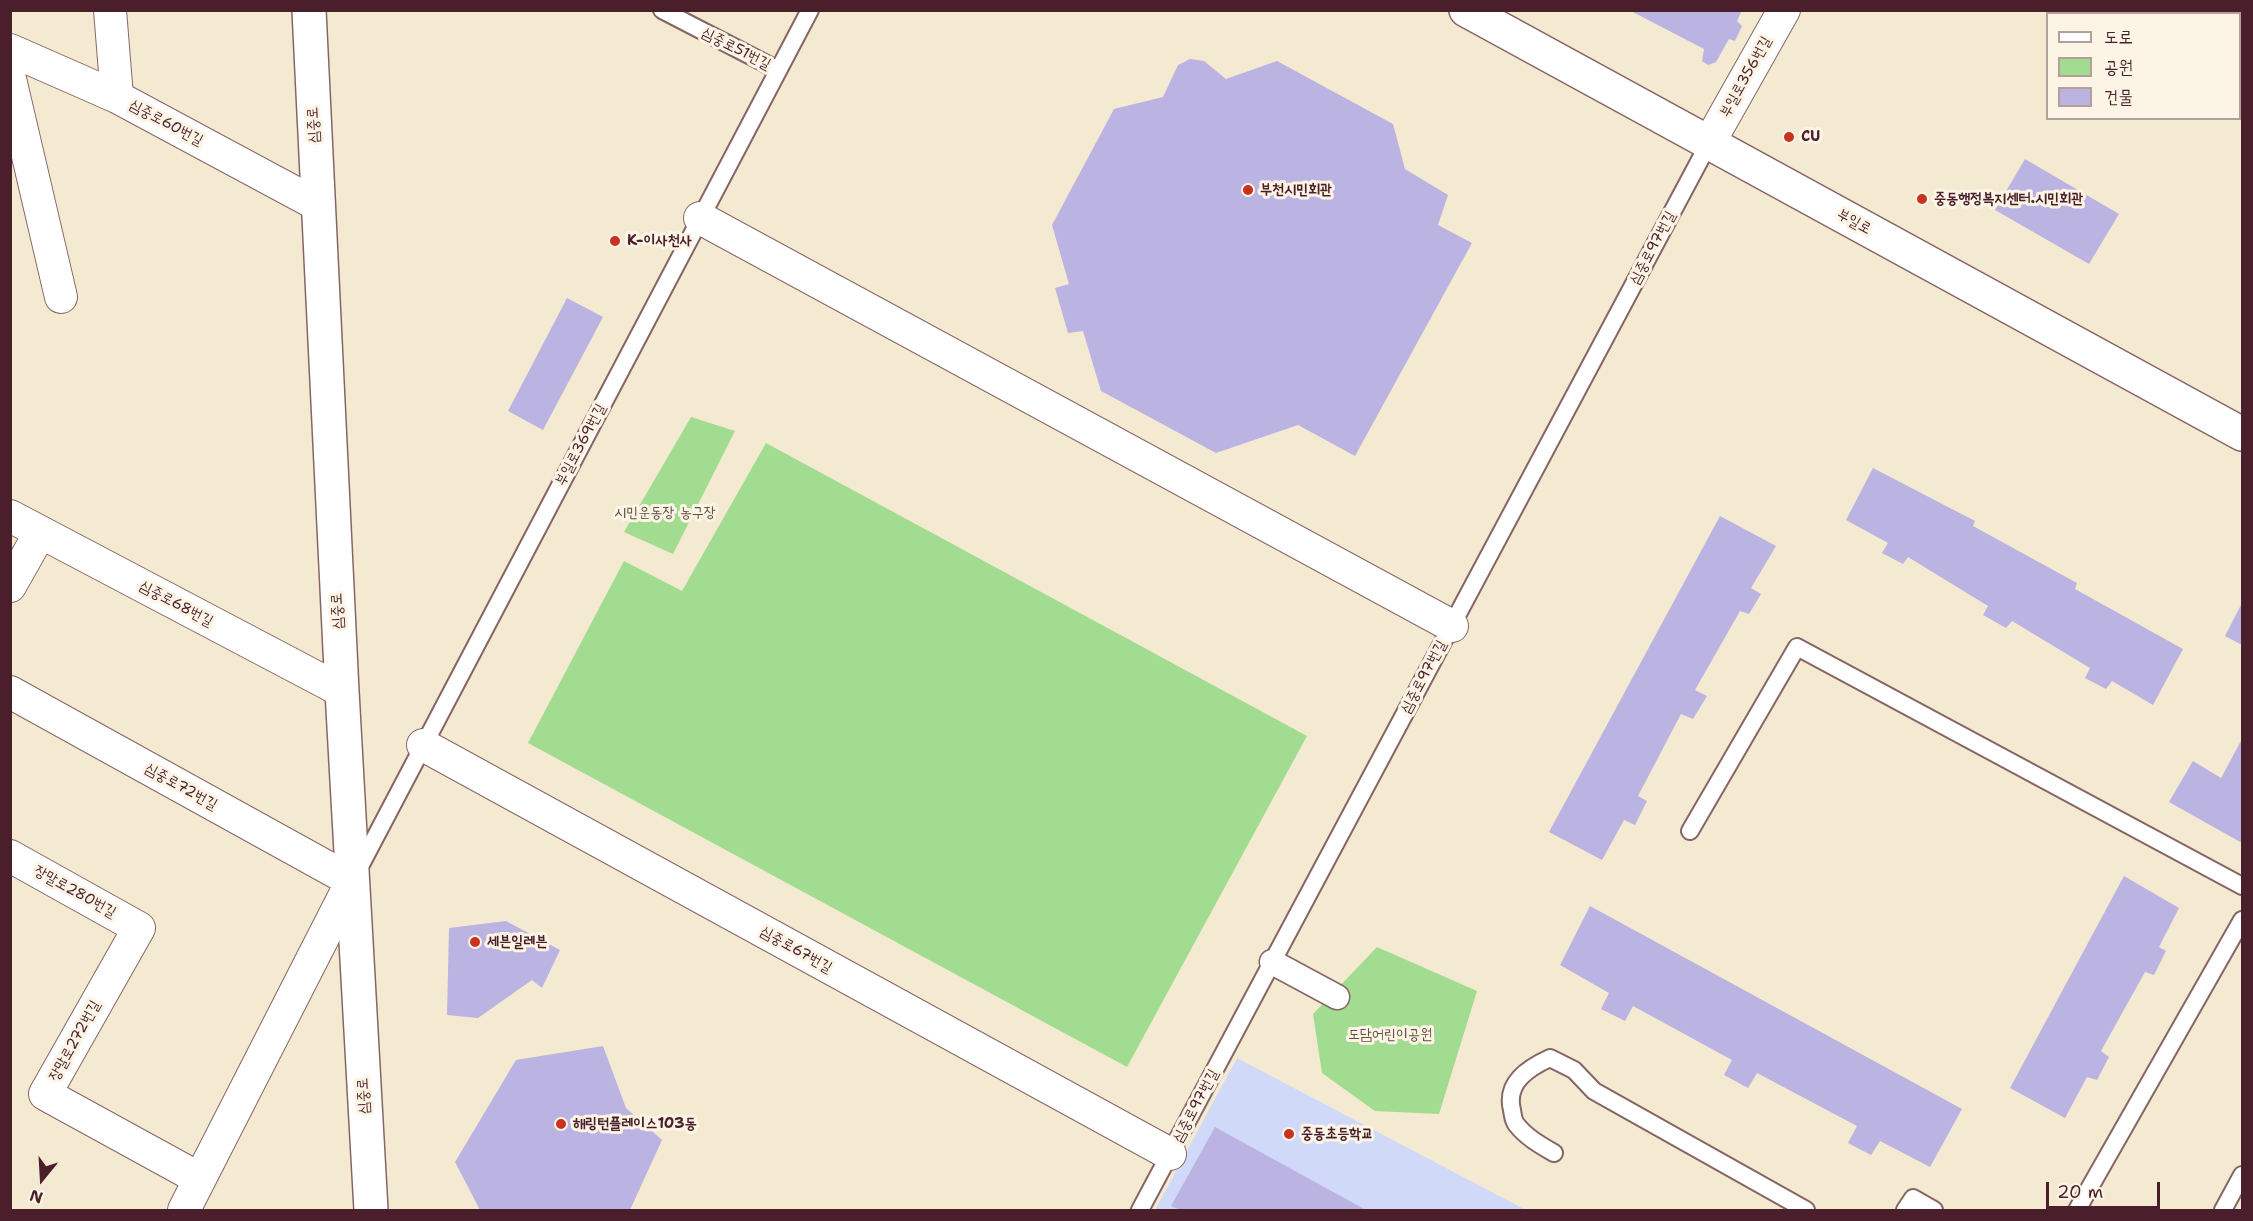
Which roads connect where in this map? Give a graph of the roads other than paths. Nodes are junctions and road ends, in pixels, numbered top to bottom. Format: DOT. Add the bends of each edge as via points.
graph roads {
  1 [pos="110,10"];
  2 [pos="309,10"];
  3 [pos="662,10"];
  4 [pos="810,10"];
  5 [pos="1466,10"];
  6 [pos="1784,10"];
  7 [pos="10,50"];
  8 [pos="778,70"];
  9 [pos="10,79"];
  10 [pos="117,97"];
  11 [pos="1709,143"];
  12 [pos="318,205"];
  13 [pos="700,218"];
  14 [pos="61,297"];
  15 [pos="2242,434"];
  16 [pos="10,516"];
  17 [pos="40,533"];
  18 [pos="10,586"];
  19 [pos="1452,626"];
  20 [pos="342,691"];
  21 [pos="10,692"];
  22 [pos="423,746"];
  23 [pos="1690,831"];
  24 [pos="10,856"];
  25 [pos="352,881"];
  26 [pos="2242,886"];
  27 [pos="2242,920"];
  28 [pos="139,928"];
  29 [pos="1272,962"];
  30 [pos="1337,997"];
  31 [pos="1554,1153"];
  32 [pos="1170,1154"];
  33 [pos="2242,1175"];
  34 [pos="200,1179"];
  35 [pos="184,1210"];
  36 [pos="370,1210"];
  37 [pos="1140,1210"];
  38 [pos="1806,1210"];
  39 [pos="1905,1210"];
  40 [pos="1934,1210"];
  41 [pos="2077,1210"];
  42 [pos="2223,1210"];
  1 -- 10 [label="street"];
  2 -- 12 [label="street, 심중로"];
  3 -- 8 [label="lane, 심중로51번길"];
  4 -- 8 [label="lane, 부일로369번길"];
  5 -- 11 [label="street, 부일로"];
  6 -- 11 [label="street, 부일로356번길"];
  7 -- 10 [label="street, 심중로60번길"];
  8 -- 13 [label="lane, 부일로369번길"];
  9 -- 14 [label="street"];
  10 -- 12 [label="street, 심중로60번길"];
  11 -- 15 [label="street, 부일로"];
  11 -- 19 [label="lane, 심중로97번길"];
  12 -- 20 [label="street, 심중로"];
  13 -- 19 [label="street"];
  13 -- 22 [label="lane, 부일로369번길"];
  16 -- 17 [label="street, 심중로68번길"];
  17 -- 18 [label="street"];
  17 -- 20 [label="street, 심중로68번길"];
  19 -- 29 [label="lane, 심중로97번길"];
  20 -- 25 [label="street, 심중로"];
  21 -- 25 [label="street, 심중로72번길"];
  22 -- 25 [label="lane, 부일로369번길"];
  22 -- 32 [label="street, 심중로67번길"];
  23 -- 26 [label="lane" via="1797,646"];
  24 -- 28 [label="street, 장말로280번길"];
  25 -- 34 [label="street"];
  25 -- 36 [label="street, 심중로"];
  27 -- 41 [label="lane"];
  28 -- 34 [label="street, 장말로272번길" via="45,1094"];
  29 -- 30 [label="street"];
  29 -- 32 [label="lane, 심중로97번길"];
  31 -- 38 [label="lane" via="1532,1140 1514,1122 1509,1101 1515,1082 1529,1067 1550,1058 1574,1070 1594,1091"];
  32 -- 37 [label="lane, 심중로97번길"];
  33 -- 42 [label="lane"];
  34 -- 35 [label="street"];
  39 -- 40 [label="lane" via="1913,1198"];
}
